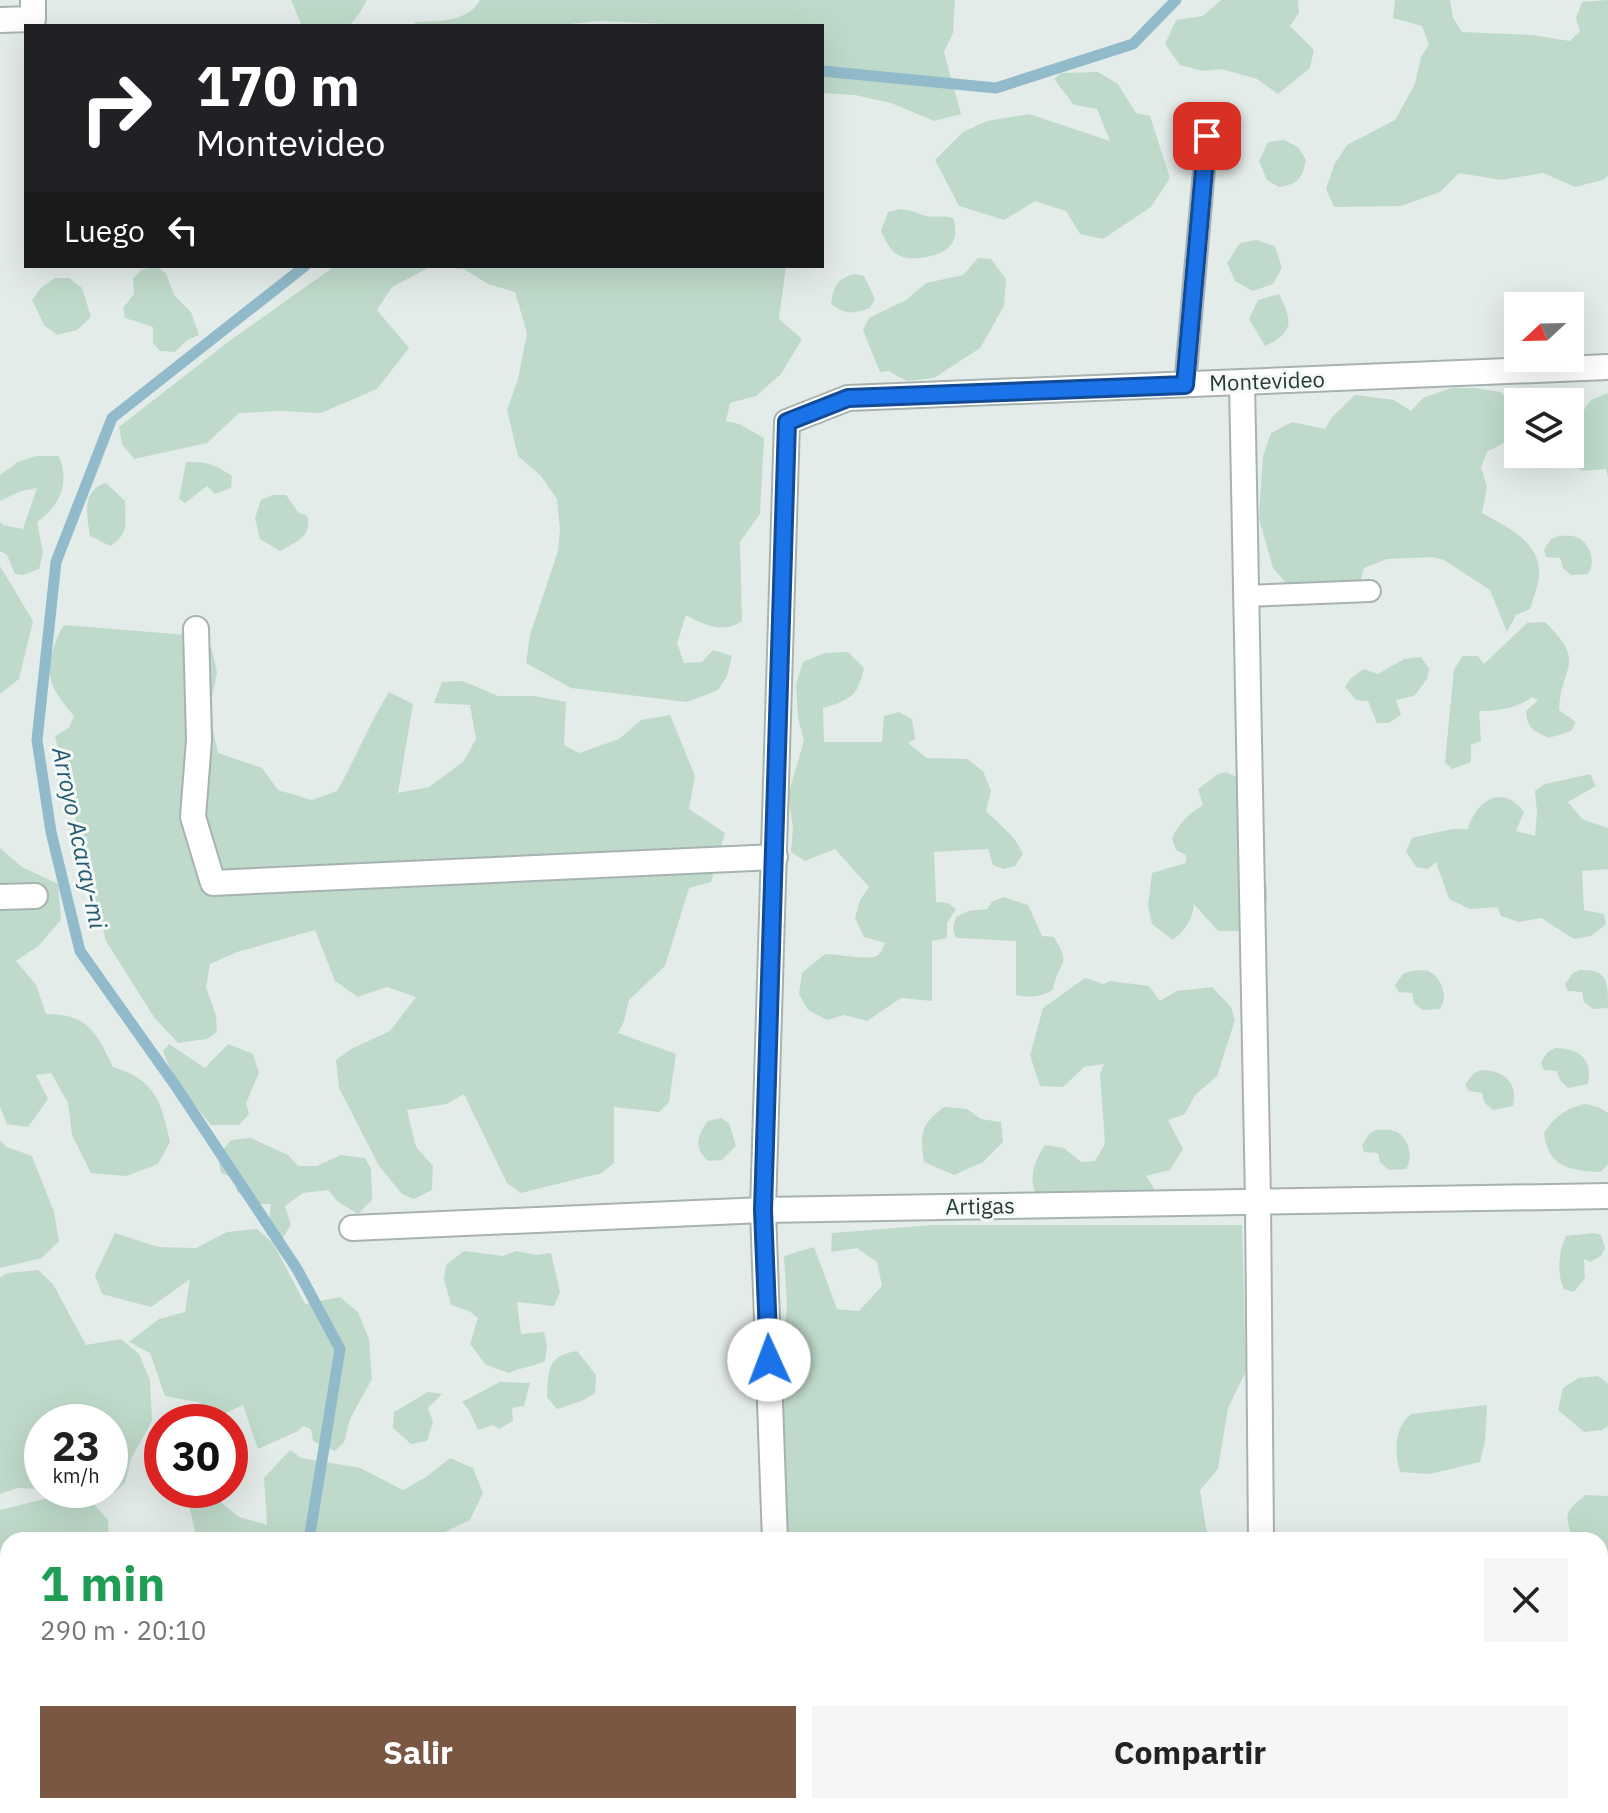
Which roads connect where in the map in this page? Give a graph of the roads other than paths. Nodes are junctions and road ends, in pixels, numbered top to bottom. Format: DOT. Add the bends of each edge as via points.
graph roads {
  1 [pos="33,0"];
  2 [pos="0,20"];
  3 [pos="1207,136"];
  4 [pos="1608,367"];
  5 [pos="1242,382"];
  6 [pos="1185,385"];
  7 [pos="1370,591"];
  8 [pos="1246,596"];
  9 [pos="196,629"];
  10 [pos="775,857"];
  11 [pos="35,896"];
  12 [pos="0,897"];
  13 [pos="1608,1196"];
  14 [pos="1258,1200"];
  15 [pos="763,1210"];
  16 [pos="352,1228"];
  17 [pos="775,1532"];
  18 [pos="1261,1532"];
  1 -- 2 [label="street" via="33,19"];
  3 -- 6 [label="lane"];
  4 -- 5 [label="street, Montevideo"];
  5 -- 6 [label="street, Montevideo"];
  5 -- 8 [label="street"];
  6 -- 10 [label="street, Montevideo" via="848,398 787,422"];
  7 -- 8 [label="lane"];
  8 -- 14 [label="street"];
  9 -- 10 [label="street" via="199,740 193,817 213,883"];
  10 -- 15 [label="street"];
  11 -- 12 [label="street"];
  13 -- 14 [label="street, Artigas"];
  14 -- 15 [label="street, Artigas"];
  14 -- 18 [label="street"];
  15 -- 16 [label="street, Artigas"];
  15 -- 17 [label="street"];
}
